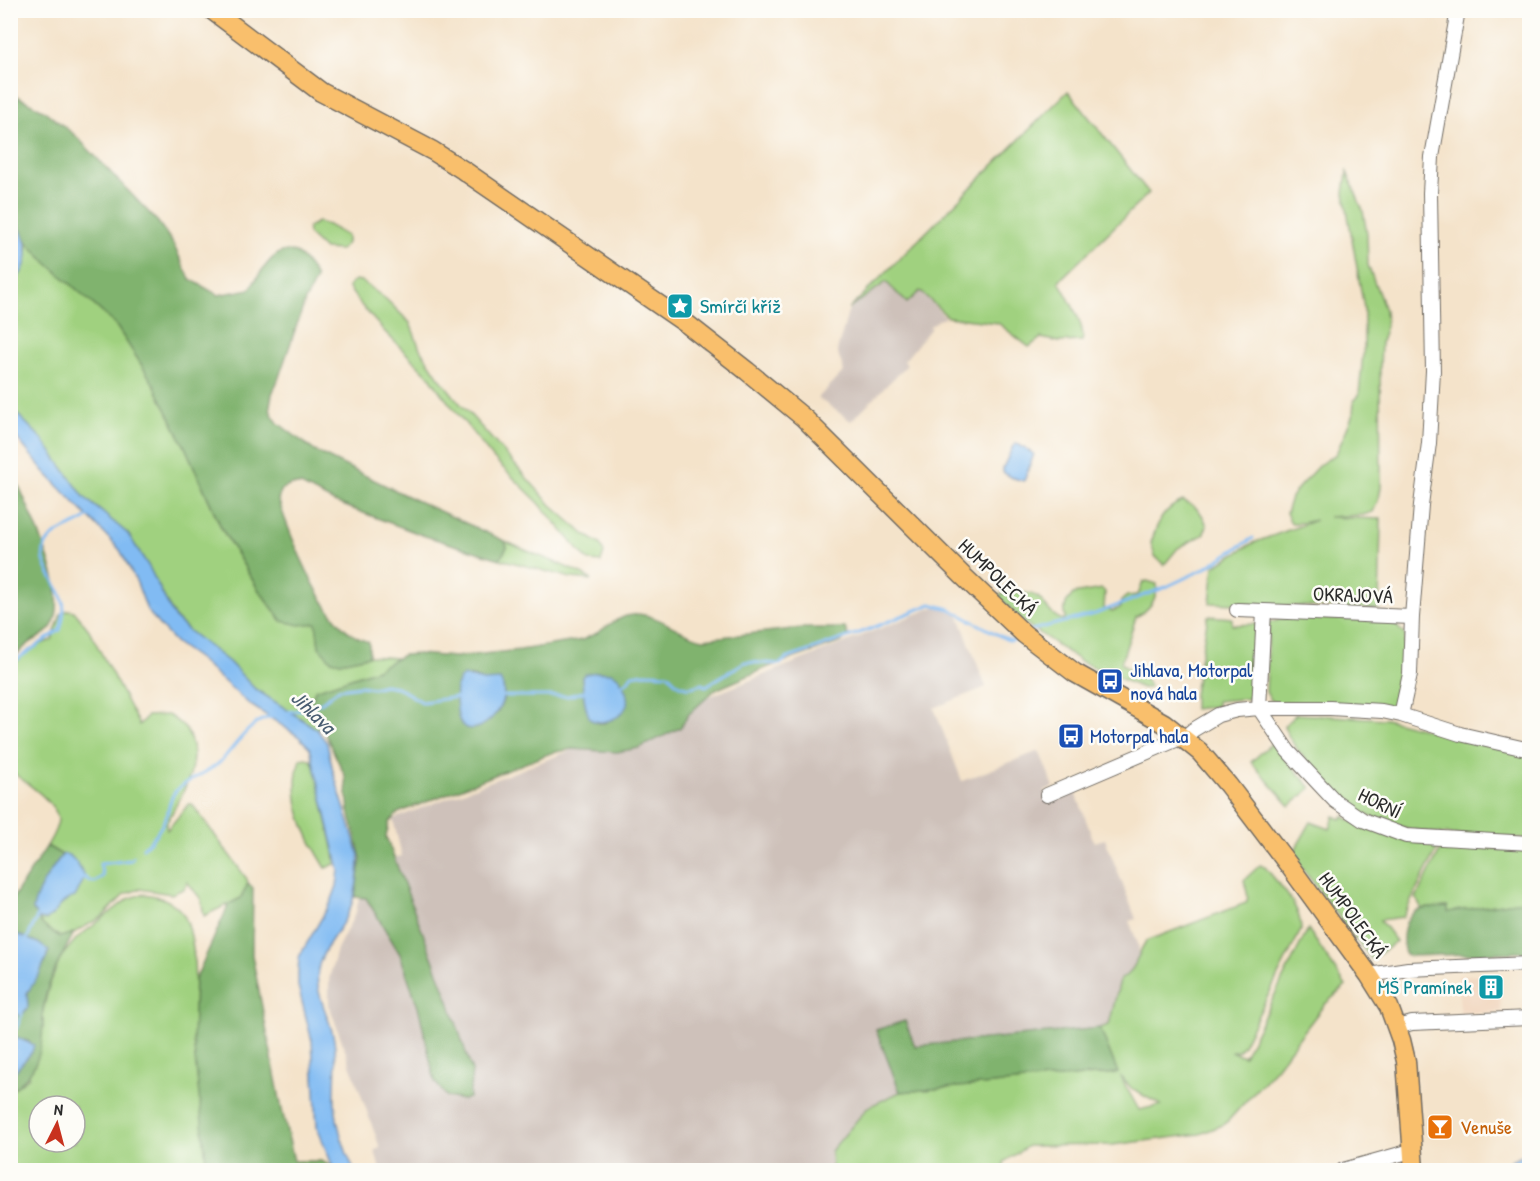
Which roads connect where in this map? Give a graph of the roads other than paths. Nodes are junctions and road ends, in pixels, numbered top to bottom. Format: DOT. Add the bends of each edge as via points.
graph roads {
  1 [pos="212,10"];
  2 [pos="1458,10"];
  3 [pos="1237,610"];
  4 [pos="1264,611"];
  5 [pos="1412,616"];
  6 [pos="1259,708"];
  7 [pos="1401,715"];
  8 [pos="1184,738"];
  9 [pos="1530,750"];
  10 [pos="1047,795"];
  11 [pos="1530,843"];
  12 [pos="1530,964"];
  13 [pos="1369,975"];
  14 [pos="1530,1018"];
  15 [pos="1397,1027"];
  16 [pos="1411,1151"];
  17 [pos="1343,1170"];
  18 [pos="1414,1170"];
  1 -- 8 [label="main road, HUMPOLECKÁ" via="304,81 443,158 658,304 747,370 804,418 1024,634 1075,673"];
  2 -- 5 [label="street" via="1432,157 1433,371"];
  3 -- 4 [label="street, OKRAJOVÁ"];
  4 -- 5 [label="street, OKRAJOVÁ"];
  4 -- 6 [label="street"];
  5 -- 7 [label="street, OKRAJOVÁ" via="1410,674"];
  6 -- 7 [label="street" via="1330,708"];
  6 -- 8 [label="street" via="1218,715"];
  6 -- 11 [label="street, HORNÍ" via="1288,751 1335,801 1363,820 1406,836"];
  7 -- 9 [label="street"];
  8 -- 10 [label="street"];
  8 -- 13 [label="main road, HUMPOLECKÁ" via="1228,785"];
  12 -- 13 [label="street" via="1408,969"];
  13 -- 15 [label="main road, HUMPOLECKÁ"];
  14 -- 15 [label="street"];
  15 -- 16 [label="main road, HUMPOLECKÁ" via="1407,1068"];
  16 -- 17 [label="street"];
  16 -- 18 [label="main road, HUMPOLECKÁ"];
}
